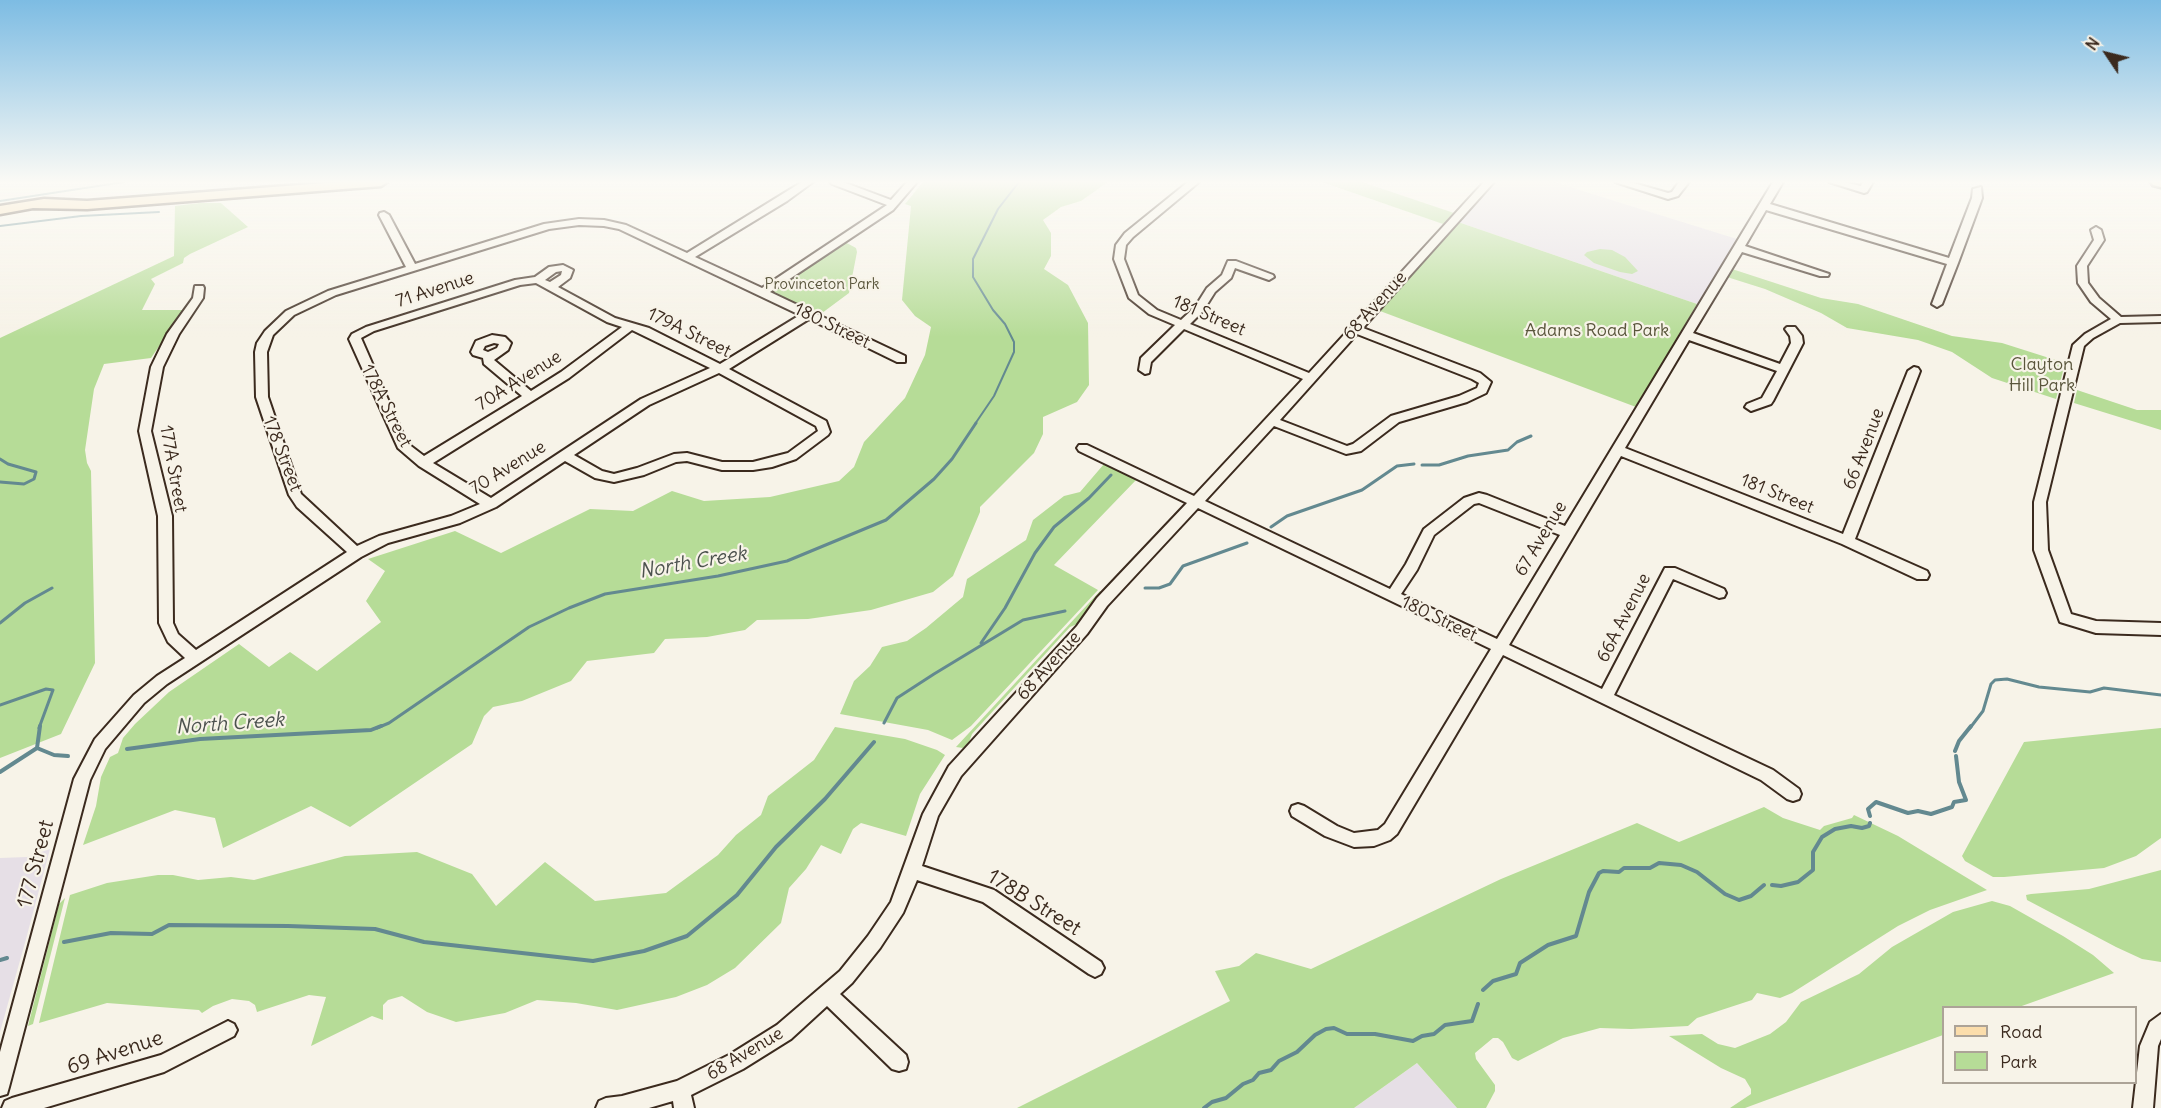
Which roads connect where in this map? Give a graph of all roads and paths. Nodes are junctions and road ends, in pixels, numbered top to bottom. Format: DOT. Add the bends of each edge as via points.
graph roads {
  1 [pos="394,234"];
  2 [pos="528,234"];
  3 [pos="637,234"];
  4 [pos="727,234"];
  5 [pos="850,234"];
  6 [pos="1132,234"];
  7 [pos="1442,234"];
  8 [pos="1748,234"];
  9 [pos="1856,234"];
  10 [pos="1964,234"];
  11 [pos="2097,234"];
  12 [pos="1740,248"];
  13 [pos="688,257"];
  14 [pos="1953,263"];
  15 [pos="412,268"];
  16 [pos="1824,274"];
  17 [pos="1269,277"];
  18 [pos="538,280"];
  19 [pos="551,287"];
  20 [pos="199,288"];
  21 [pos="762,293"];
  22 [pos="1937,304"];
  23 [pos="808,315"];
  24 [pos="2161,319"];
  25 [pos="2118,320"];
  26 [pos="631,325"];
  27 [pos="1184,325"];
  28 [pos="1355,329"];
  29 [pos="1791,329"];
  30 [pos="269,333"];
  31 [pos="1687,335"];
  32 [pos="356,336"];
  33 [pos="489,356"];
  34 [pos="901,359"];
  35 [pos="720,369"];
  36 [pos="1783,369"];
  37 [pos="1145,370"];
  38 [pos="1914,371"];
  39 [pos="1311,378"];
  40 [pos="530,396"];
  41 [pos="1751,407"];
  42 [pos="1272,421"];
  43 [pos="1083,448"];
  44 [pos="1618,450"];
  45 [pos="564,455"];
  46 [pos="423,463"];
  47 [pos="1195,501"];
  48 [pos="491,504"];
  49 [pos="1568,533"];
  50 [pos="1847,541"];
  51 [pos="356,553"];
  52 [pos="1922,575"];
  53 [pos="1719,593"];
  54 [pos="1392,597"];
  55 [pos="2161,629"];
  56 [pos="1498,648"];
  57 [pos="196,658"];
  58 [pos="162,680"];
  59 [pos="1605,698"];
  60 [pos="1793,794"];
  61 [pos="1298,811"];
  62 [pos="912,871"];
  63 [pos="1095,968"];
  64 [pos="828,995"];
  65 [pos="2158,1025"];
  66 [pos="228,1030"];
  67 [pos="898,1062"];
  68 [pos="0,1087"];
  69 [pos="682,1099"];
  70 [pos="12,1108"];
  71 [pos="606,1108"];
  72 [pos="2143,1108"];
  1 -- 15 [label="street"];
  2 -- 15 [label="street, 180 Street"];
  3 -- 13 [label="street, 180 Street"];
  4 -- 13 [label="street"];
  5 -- 21 [label="street"];
  6 -- 27 [label="street, 181 Street" via="1119,250 1119,260 1133,296 1153,312"];
  7 -- 28 [label="street, 68 Avenue"];
  8 -- 12 [label="street, 67 Avenue"];
  9 -- 14 [label="street"];
  10 -- 14 [label="street"];
  11 -- 25 [label="street" via="2099,240 2082,266 2083,283"];
  12 -- 16 [label="street"];
  12 -- 31 [label="street, 67 Avenue"];
  13 -- 21 [label="street, 180 Street"];
  14 -- 22 [label="street"];
  15 -- 30 [label="street, 180 Street" via="314,300 290,313"];
  17 -- 27 [label="street" via="1232,263 1227,276"];
  18 -- 19 [label="street, 179A Street"];
  18 -- 19 [label="street, 71 Avenue" via="554,269 568,270"];
  18 -- 32 [label="street, 71 Avenue" via="519,282"];
  19 -- 26 [label="street, 179A Street" via="611,320"];
  20 -- 57 [label="street, 177A Street" via="198,297 157,367 145,430 165,516 166,623 173,638"];
  21 -- 23 [label="street, 180 Street"];
  23 -- 34 [label="street, 180 Street"];
  23 -- 35 [label="street, 70 Avenue"];
  24 -- 25 [label="street"];
  25 -- 55 [label="street" via="2079,345 2040,502 2041,550 2065,618 2096,627"];
  26 -- 35 [label="street, 179A Street"];
  26 -- 40 [label="street, 70A Avenue"];
  27 -- 37 [label="street" via="1145,361"];
  27 -- 39 [label="street, 181 Street"];
  28 -- 39 [label="street, 68 Avenue"];
  28 -- 42 [label="street" via="1476,376 1485,382 1482,390 1395,419 1357,448 1346,450"];
  29 -- 36 [label="street" via="1797,343"];
  30 -- 51 [label="street, 178 Street" via="261,352 263,403 295,495"];
  31 -- 36 [label="street"];
  31 -- 44 [label="street, 67 Avenue"];
  32 -- 46 [label="street, 178A Street" via="355,343 402,445"];
  33 -- 40 [label="street" via="488,361"];
  35 -- 45 [label="street, 70 Avenue" via="645,402"];
  35 -- 45 [label="street, 179A Street" via="822,424 824,432 792,456 753,466 722,466 681,458 614,478 599,475"];
  36 -- 41 [label="street" via="1767,401"];
  38 -- 50 [label="street, 66 Avenue"];
  39 -- 42 [label="street, 68 Avenue"];
  40 -- 46 [label="street, 70A Avenue"];
  42 -- 47 [label="street, 68 Avenue"];
  43 -- 47 [label="street, 180 Street"];
  44 -- 49 [label="street, 67 Avenue"];
  44 -- 50 [label="street, 181 Street"];
  45 -- 48 [label="street, 70 Avenue"];
  46 -- 48 [label="street, 178A Street"];
  47 -- 54 [label="street, 180 Street"];
  47 -- 62 [label="street, 68 Avenue" via="956,771 931,814"];
  48 -- 51 [label="street, 70 Avenue" via="455,520 384,539"];
  49 -- 54 [label="street" via="1479,498 1469,501 1428,532 1413,566"];
  49 -- 56 [label="street, 67 Avenue"];
  50 -- 52 [label="street, 181 Street"];
  51 -- 57 [label="street, 70 Avenue"];
  53 -- 59 [label="street, 66A Avenue" via="1670,572"];
  54 -- 56 [label="street, 180 Street"];
  56 -- 59 [label="street, 180 Street"];
  56 -- 61 [label="street, 67 Avenue" via="1384,835 1354,840"];
  57 -- 58 [label="street, 70 Avenue"];
  58 -- 68 [label="street, 177 Street" via="133,704 109,732 82,779"];
  59 -- 60 [label="street, 180 Street" via="1767,775"];
  62 -- 63 [label="street, 178B Street" via="988,896"];
  62 -- 64 [label="street, 68 Avenue" via="886,924 861,960"];
  64 -- 67 [label="street"];
  64 -- 69 [label="street, 68 Avenue" via="784,1032"];
  65 -- 72 [label="street" via="2149,1046"];
  66 -- 70 [label="street, 69 Avenue" via="164,1063"];
  69 -- 71 [label="street, 68 Avenue"];
}
